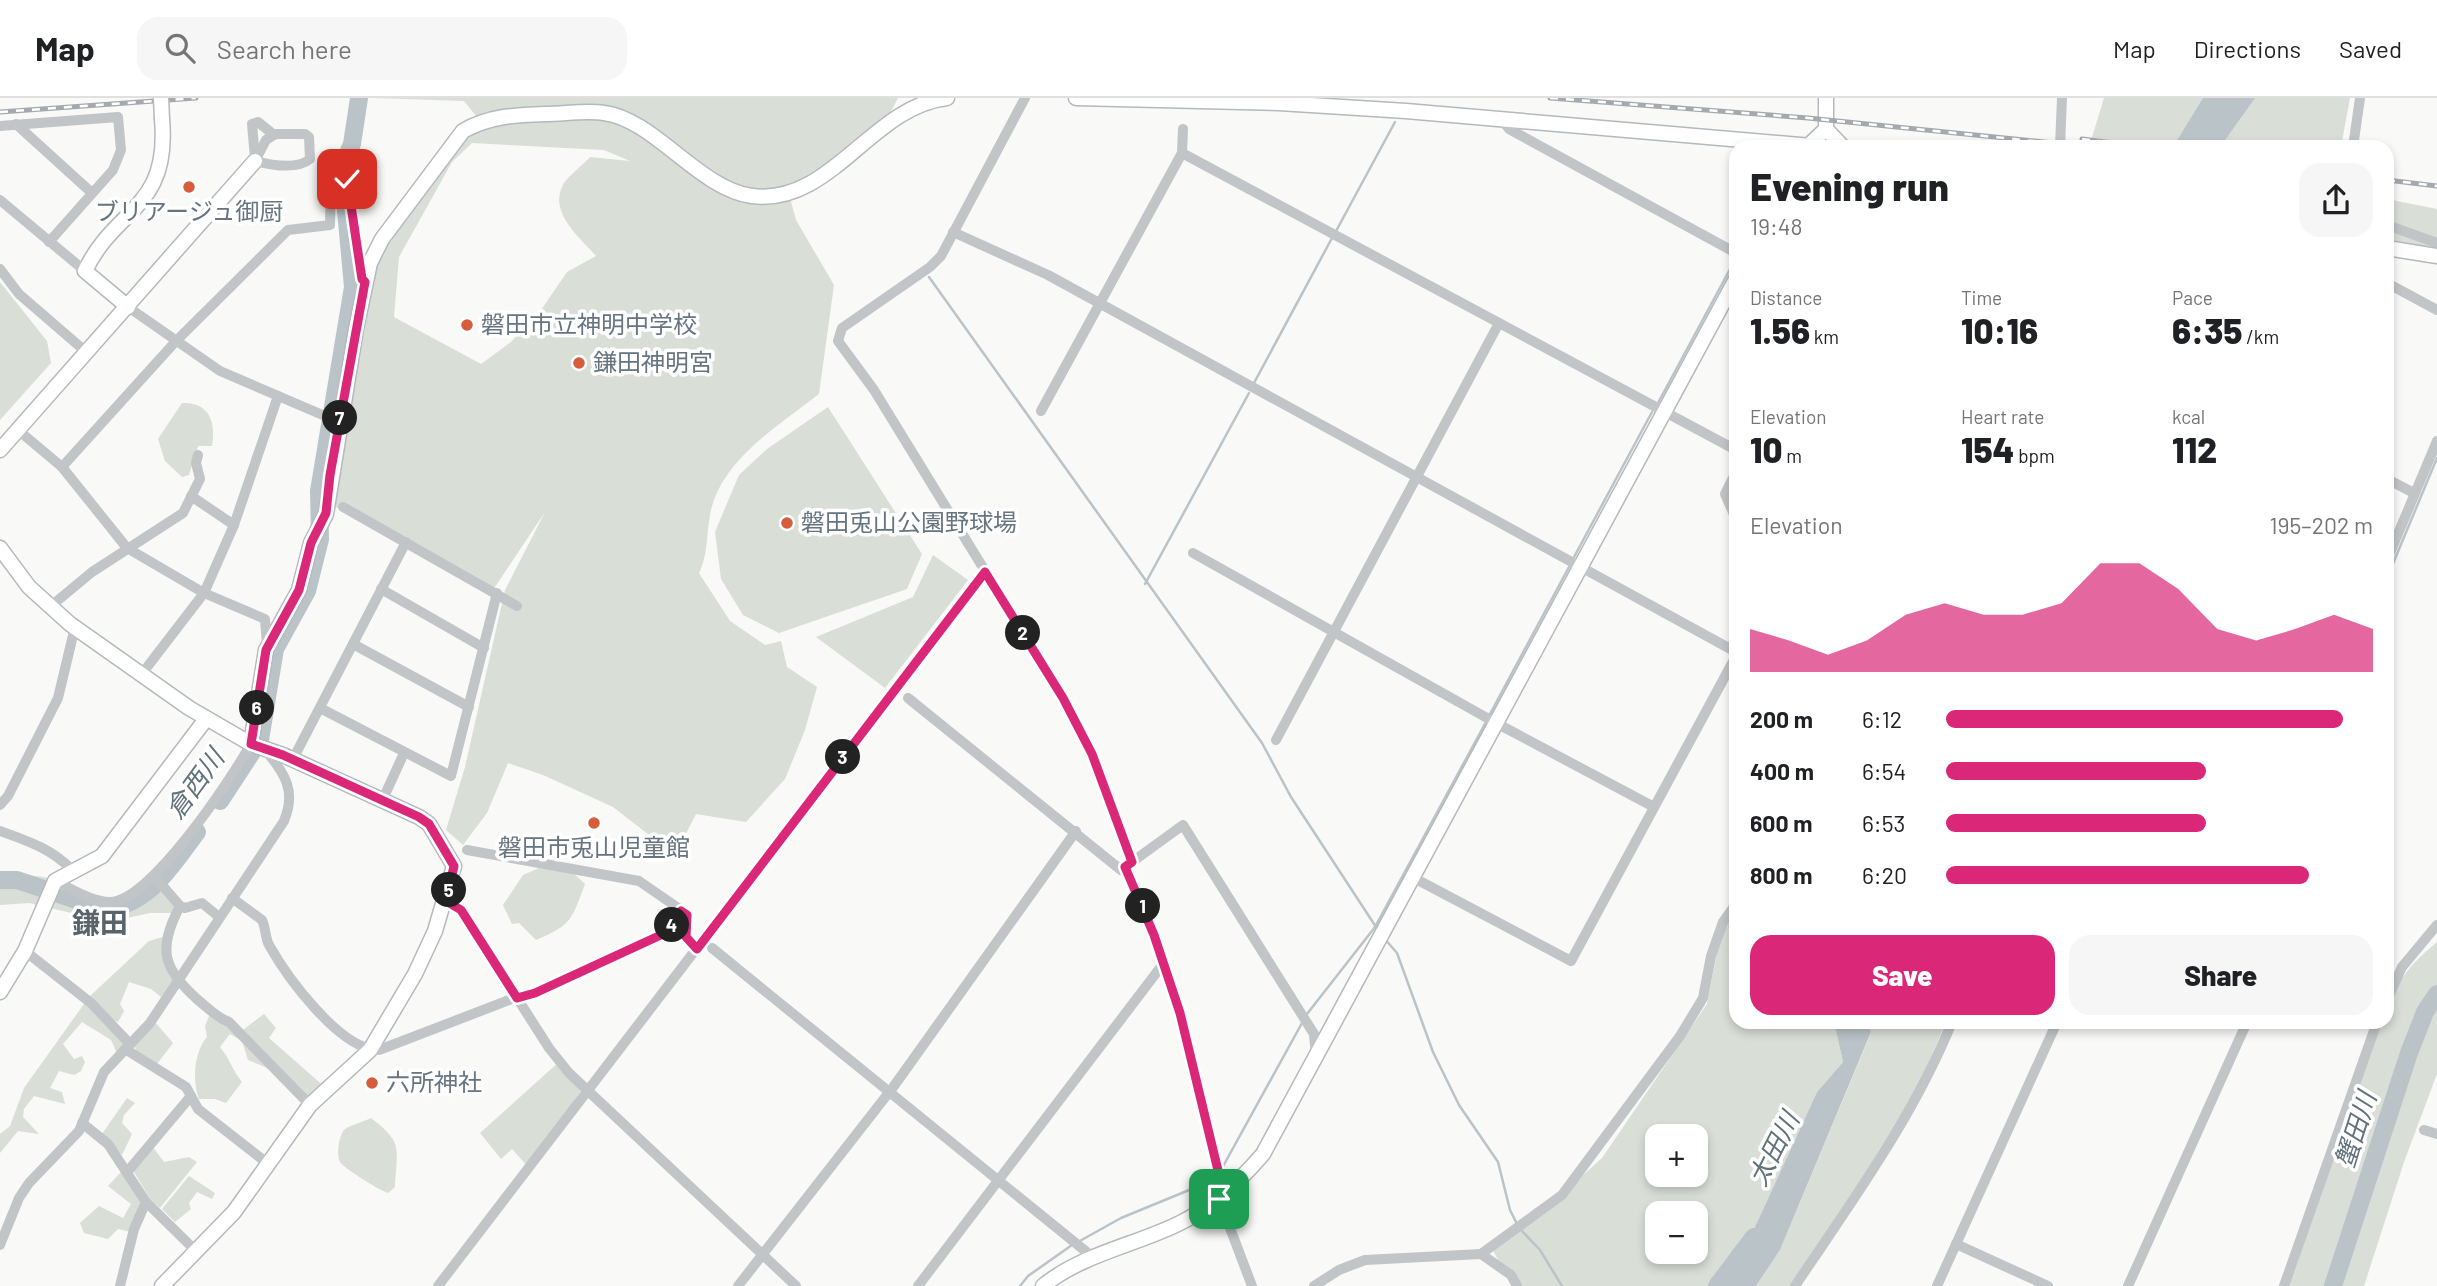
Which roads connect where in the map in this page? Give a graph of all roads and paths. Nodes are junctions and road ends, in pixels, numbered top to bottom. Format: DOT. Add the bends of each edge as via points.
graph roads {
  1 [pos="161,98"];
  2 [pos="947,98"];
  3 [pos="1025,98"];
  4 [pos="1076,98"];
  5 [pos="1826,98"];
  6 [pos="2062,98"];
  7 [pos="2360,98"];
  8 [pos="1501,119"];
  9 [pos="16,124"];
  10 [pos="0,125"];
  11 [pos="1183,129"];
  12 [pos="1826,129"];
  13 [pos="274,135"];
  14 [pos="1744,140"];
  15 [pos="1818,140"];
  16 [pos="1836,140"];
  17 [pos="2060,140"];
  18 [pos="2354,140"];
  19 [pos="1182,153"];
  20 [pos="255,161"];
  21 [pos="92,193"];
  22 [pos="0,200"];
  23 [pos="2394,228"];
  24 [pos="953,232"];
  25 [pos="49,242"];
  26 [pos="2437,243"];
  27 [pos="1729,249"];
  28 [pos="2394,249"];
  29 [pos="2437,256"];
  30 [pos="0,269"];
  31 [pos="85,271"];
  32 [pos="365,282"];
  33 [pos="2394,287"];
  34 [pos="1729,292"];
  35 [pos="1098,304"];
  36 [pos="128,307"];
  37 [pos="2437,310"];
  38 [pos="1499,323"];
  39 [pos="176,341"];
  40 [pos="86,351"];
  41 [pos="278,396"];
  42 [pos="1041,411"];
  43 [pos="1663,413"];
  44 [pos="339,422"];
  45 [pos="18,430"];
  46 [pos="2437,440"];
  47 [pos="1729,446"];
  48 [pos="0,450"];
  49 [pos="198,455"];
  50 [pos="62,467"];
  51 [pos="1416,478"];
  52 [pos="2394,483"];
  53 [pos="1729,486"];
  54 [pos="2414,493"];
  55 [pos="191,496"];
  56 [pos="1729,503"];
  57 [pos="343,507"];
  58 [pos="234,525"];
  59 [pos="405,542"];
  60 [pos="2394,543"];
  61 [pos="127,548"];
  62 [pos="1,552"];
  63 [pos="1193,553"];
  64 [pos="1581,566"];
  65 [pos="985,572"];
  66 [pos="381,589"];
  67 [pos="204,593"];
  68 [pos="497,593"];
  69 [pos="51,606"];
  70 [pos="517,606"];
  71 [pos="75,627"];
  72 [pos="1333,631"];
  73 [pos="353,643"];
  74 [pos="484,648"];
  75 [pos="266,650"];
  76 [pos="1729,650"];
  77 [pos="1729,667"];
  78 [pos="141,676"];
  79 [pos="908,698"];
  80 [pos="469,707"];
  81 [pos="320,708"];
  82 [pos="206,719"];
  83 [pos="1496,723"];
  84 [pos="1276,740"];
  85 [pos="251,744"];
  86 [pos="267,752"];
  87 [pos="404,753"];
  88 [pos="293,759"];
  89 [pos="383,799"];
  90 [pos="0,806"];
  91 [pos="1654,807"];
  92 [pos="0,831"];
  93 [pos="1076,831"];
  94 [pos="467,850"];
  95 [pos="1129,865"];
  96 [pos="72,870"];
  97 [pos="155,877"];
  98 [pos="1414,878"];
  99 [pos="54,884"];
  100 [pos="232,898"];
  101 [pos="446,901"];
  102 [pos="180,906"];
  103 [pos="681,911"];
  104 [pos="1729,914"];
  105 [pos="219,917"];
  106 [pos="2437,925"];
  107 [pos="712,948"];
  108 [pos="697,949"];
  109 [pos="25,951"];
  110 [pos="1163,964"];
  111 [pos="177,981"];
  112 [pos="2394,985"];
  113 [pos="0,992"];
  114 [pos="517,998"];
  115 [pos="1949,1029"];
  116 [pos="2054,1029"];
  117 [pos="2244,1029"];
  118 [pos="2375,1029"];
  119 [pos="127,1046"];
  120 [pos="370,1050"];
  121 [pos="1316,1059"];
  122 [pos="588,1091"];
  123 [pos="889,1092"];
  124 [pos="191,1096"];
  125 [pos="310,1105"];
  126 [pos="82,1123"];
  127 [pos="2424,1130"];
  128 [pos="2437,1134"];
  129 [pos="267,1163"];
  130 [pos="128,1171"];
  131 [pos="999,1180"];
  132 [pos="1219,1199"];
  133 [pos="146,1202"];
  134 [pos="1956,1244"];
  135 [pos="0,1245"];
  136 [pos="197,1252"];
  137 [pos="761,1253"];
  138 [pos="1481,1254"];
  139 [pos="1094,1258"];
  140 [pos="167,1284"];
  141 [pos="120,1286"];
  142 [pos="438,1286"];
  143 [pos="738,1286"];
  144 [pos="796,1286"];
  145 [pos="918,1286"];
  146 [pos="1043,1286"];
  147 [pos="1252,1286"];
  148 [pos="1314,1286"];
  149 [pos="1517,1286"];
  150 [pos="1795,1286"];
  151 [pos="1937,1286"];
  152 [pos="2048,1286"];
  153 [pos="2128,1286"];
  154 [pos="2284,1286"];
  1 -- 31 [label="street, bridge" via="161,164 153,186"];
  2 -- 32 [label="street" via="923,102 905,112 808,184 772,197 738,193 639,128 604,112 480,121 449,145 382,239"];
  3 -- 24 [label="street"];
  4 -- 8 [label="street" via="1279,103"];
  5 -- 12 [label="street"];
  6 -- 17 [label="street"];
  7 -- 18 [label="street"];
  8 -- 14 [label="street"];
  8 -- 27 [label="street" via="1509,129"];
  9 -- 10 [label="street"];
  9 -- 21 [label="street"];
  9 -- 21 [label="street" via="118,117 121,150 113,170"];
  11 -- 19 [label="street"];
  12 -- 15 [label="street"];
  12 -- 16 [label="street"];
  13 -- 20 [label="street" via="266,140"];
  13 -- 20 [label="street" via="258,122 252,124"];
  13 -- 20 [label="street" via="306,134 310,159 273,165"];
  19 -- 35 [label="street"];
  19 -- 38 [label="street"];
  20 -- 36 [label="street"];
  21 -- 25 [label="street"];
  22 -- 25 [label="street"];
  23 -- 26 [label="street"];
  24 -- 35 [label="street" via="1048,275"];
  24 -- 65 [label="street" via="930,267 842,328 838,341 874,390"];
  25 -- 31 [label="street"];
  28 -- 29 [label="street"];
  30 -- 40 [label="street" via="19,294"];
  31 -- 36 [label="street"];
  32 -- 39 [label="street" via="347,179 331,175 330,225 288,230"];
  32 -- 44 [label="street"];
  33 -- 37 [label="street"];
  34 -- 43 [label="street"];
  35 -- 42 [label="street"];
  35 -- 51 [label="street"];
  36 -- 39 [label="street"];
  36 -- 40 [label="street"];
  38 -- 43 [label="street"];
  38 -- 51 [label="street"];
  39 -- 41 [label="street" via="220,371"];
  39 -- 50 [label="street"];
  40 -- 45 [label="street"];
  41 -- 44 [label="street"];
  41 -- 58 [label="street"];
  43 -- 47 [label="street"];
  43 -- 64 [label="street"];
  44 -- 75 [label="street" via="324,521 311,543 299,590"];
  45 -- 48 [label="street"];
  45 -- 50 [label="street"];
  46 -- 54 [label="street"];
  49 -- 55 [label="street" via="200,479"];
  50 -- 61 [label="street"];
  51 -- 64 [label="street"];
  51 -- 72 [label="street"];
  52 -- 54 [label="street"];
  53 -- 56 [label="street" via="1725,494"];
  54 -- 60 [label="street"];
  55 -- 58 [label="street"];
  55 -- 61 [label="street" via="176,521"];
  57 -- 59 [label="street"];
  58 -- 67 [label="street"];
  59 -- 66 [label="street"];
  59 -- 68 [label="street"];
  61 -- 67 [label="street"];
  61 -- 69 [label="street"];
  62 -- 69 [label="street"];
  63 -- 72 [label="street"];
  64 -- 76 [label="street"];
  64 -- 83 [label="street"];
  65 -- 95 [label="street" via="1086,743"];
  65 -- 108 [label="street"];
  66 -- 73 [label="street"];
  66 -- 74 [label="street"];
  67 -- 75 [label="street" via="265,620"];
  67 -- 78 [label="street"];
  68 -- 70 [label="street"];
  68 -- 74 [label="street"];
  69 -- 71 [label="street"];
  71 -- 78 [label="street"];
  71 -- 90 [label="street" via="58,698"];
  72 -- 83 [label="street"];
  72 -- 84 [label="street"];
  73 -- 80 [label="street"];
  73 -- 81 [label="street"];
  74 -- 80 [label="street"];
  75 -- 85 [label="street"];
  77 -- 91 [label="street"];
  78 -- 82 [label="street"];
  79 -- 93 [label="street"];
  80 -- 87 [label="street" via="451,776"];
  81 -- 87 [label="street"];
  81 -- 88 [label="street"];
  82 -- 85 [label="street"];
  82 -- 96 [label="street" via="102,856"];
  83 -- 91 [label="street"];
  83 -- 98 [label="street"];
  85 -- 86 [label="street"];
  85 -- 97 [label="street"];
  86 -- 88 [label="street"];
  86 -- 100 [label="street" via="291,789 290,807"];
  87 -- 89 [label="street"];
  88 -- 89 [label="street"];
  89 -- 101 [label="street" via="429,824 454,866"];
  91 -- 98 [label="street" via="1571,961"];
  92 -- 96 [label="street" via="38,844"];
  93 -- 95 [label="street" via="1121,870"];
  93 -- 123 [label="street"];
  94 -- 103 [label="street" via="639,881"];
  95 -- 110 [label="street"];
  95 -- 121 [label="street" via="1183,825 1314,1034"];
  96 -- 99 [label="street"];
  97 -- 99 [label="street" via="111,902"];
  97 -- 102 [label="street"];
  98 -- 121 [label="street"];
  99 -- 109 [label="street"];
  100 -- 105 [label="street"];
  100 -- 120 [label="street" via="262,920 280,965 310,1001 341,1034"];
  101 -- 114 [label="street" via="461,910"];
  101 -- 120 [label="street" via="415,974"];
  102 -- 105 [label="street" via="202,903"];
  102 -- 111 [label="street" via="165,960"];
  103 -- 108 [label="street" via="687,915 686,937"];
  103 -- 114 [label="street" via="663,934"];
  104 -- 138 [label="street" via="1715,945 1703,998 1680,1036 1562,1195"];
  105 -- 111 [label="street"];
  106 -- 112 [label="street" via="2402,967"];
  107 -- 123 [label="street"];
  108 -- 122 [label="street"];
  109 -- 113 [label="street"];
  109 -- 119 [label="street" via="91,1003"];
  110 -- 131 [label="street"];
  110 -- 132 [label="street" via="1198,1081 1222,1187"];
  111 -- 119 [label="street" via="150,1023"];
  111 -- 125 [label="street" via="229,1022"];
  114 -- 120 [label="street"];
  114 -- 122 [label="street" via="549,1048"];
  115 -- 150 [label="street" via="1892,1140"];
  116 -- 134 [label="street"];
  117 -- 153 [label="street"];
  118 -- 154 [label="street"];
  119 -- 124 [label="street" via="186,1087"];
  119 -- 126 [label="street" via="98,1082"];
  120 -- 125 [label="street"];
  121 -- 132 [label="street" via="1262,1154"];
  122 -- 137 [label="street"];
  122 -- 142 [label="street"];
  123 -- 131 [label="street"];
  123 -- 137 [label="street"];
  124 -- 129 [label="street" via="198,1109"];
  124 -- 130 [label="street"];
  125 -- 129 [label="street"];
  126 -- 130 [label="street" via="108,1144"];
  126 -- 135 [label="street" via="29,1183"];
  127 -- 128 [label="street"];
  129 -- 136 [label="street" via="234,1212"];
  130 -- 133 [label="street"];
  131 -- 139 [label="street"];
  131 -- 145 [label="street"];
  132 -- 139 [label="street" via="1181,1223"];
  132 -- 147 [label="street"];
  133 -- 136 [label="street"];
  133 -- 141 [label="street"];
  134 -- 151 [label="street"];
  134 -- 152 [label="street"];
  136 -- 140 [label="street"];
  137 -- 143 [label="street"];
  137 -- 144 [label="street"];
  138 -- 148 [label="street" via="1365,1260"];
  138 -- 149 [label="street" via="1511,1275"];
  139 -- 146 [label="street"];
}
